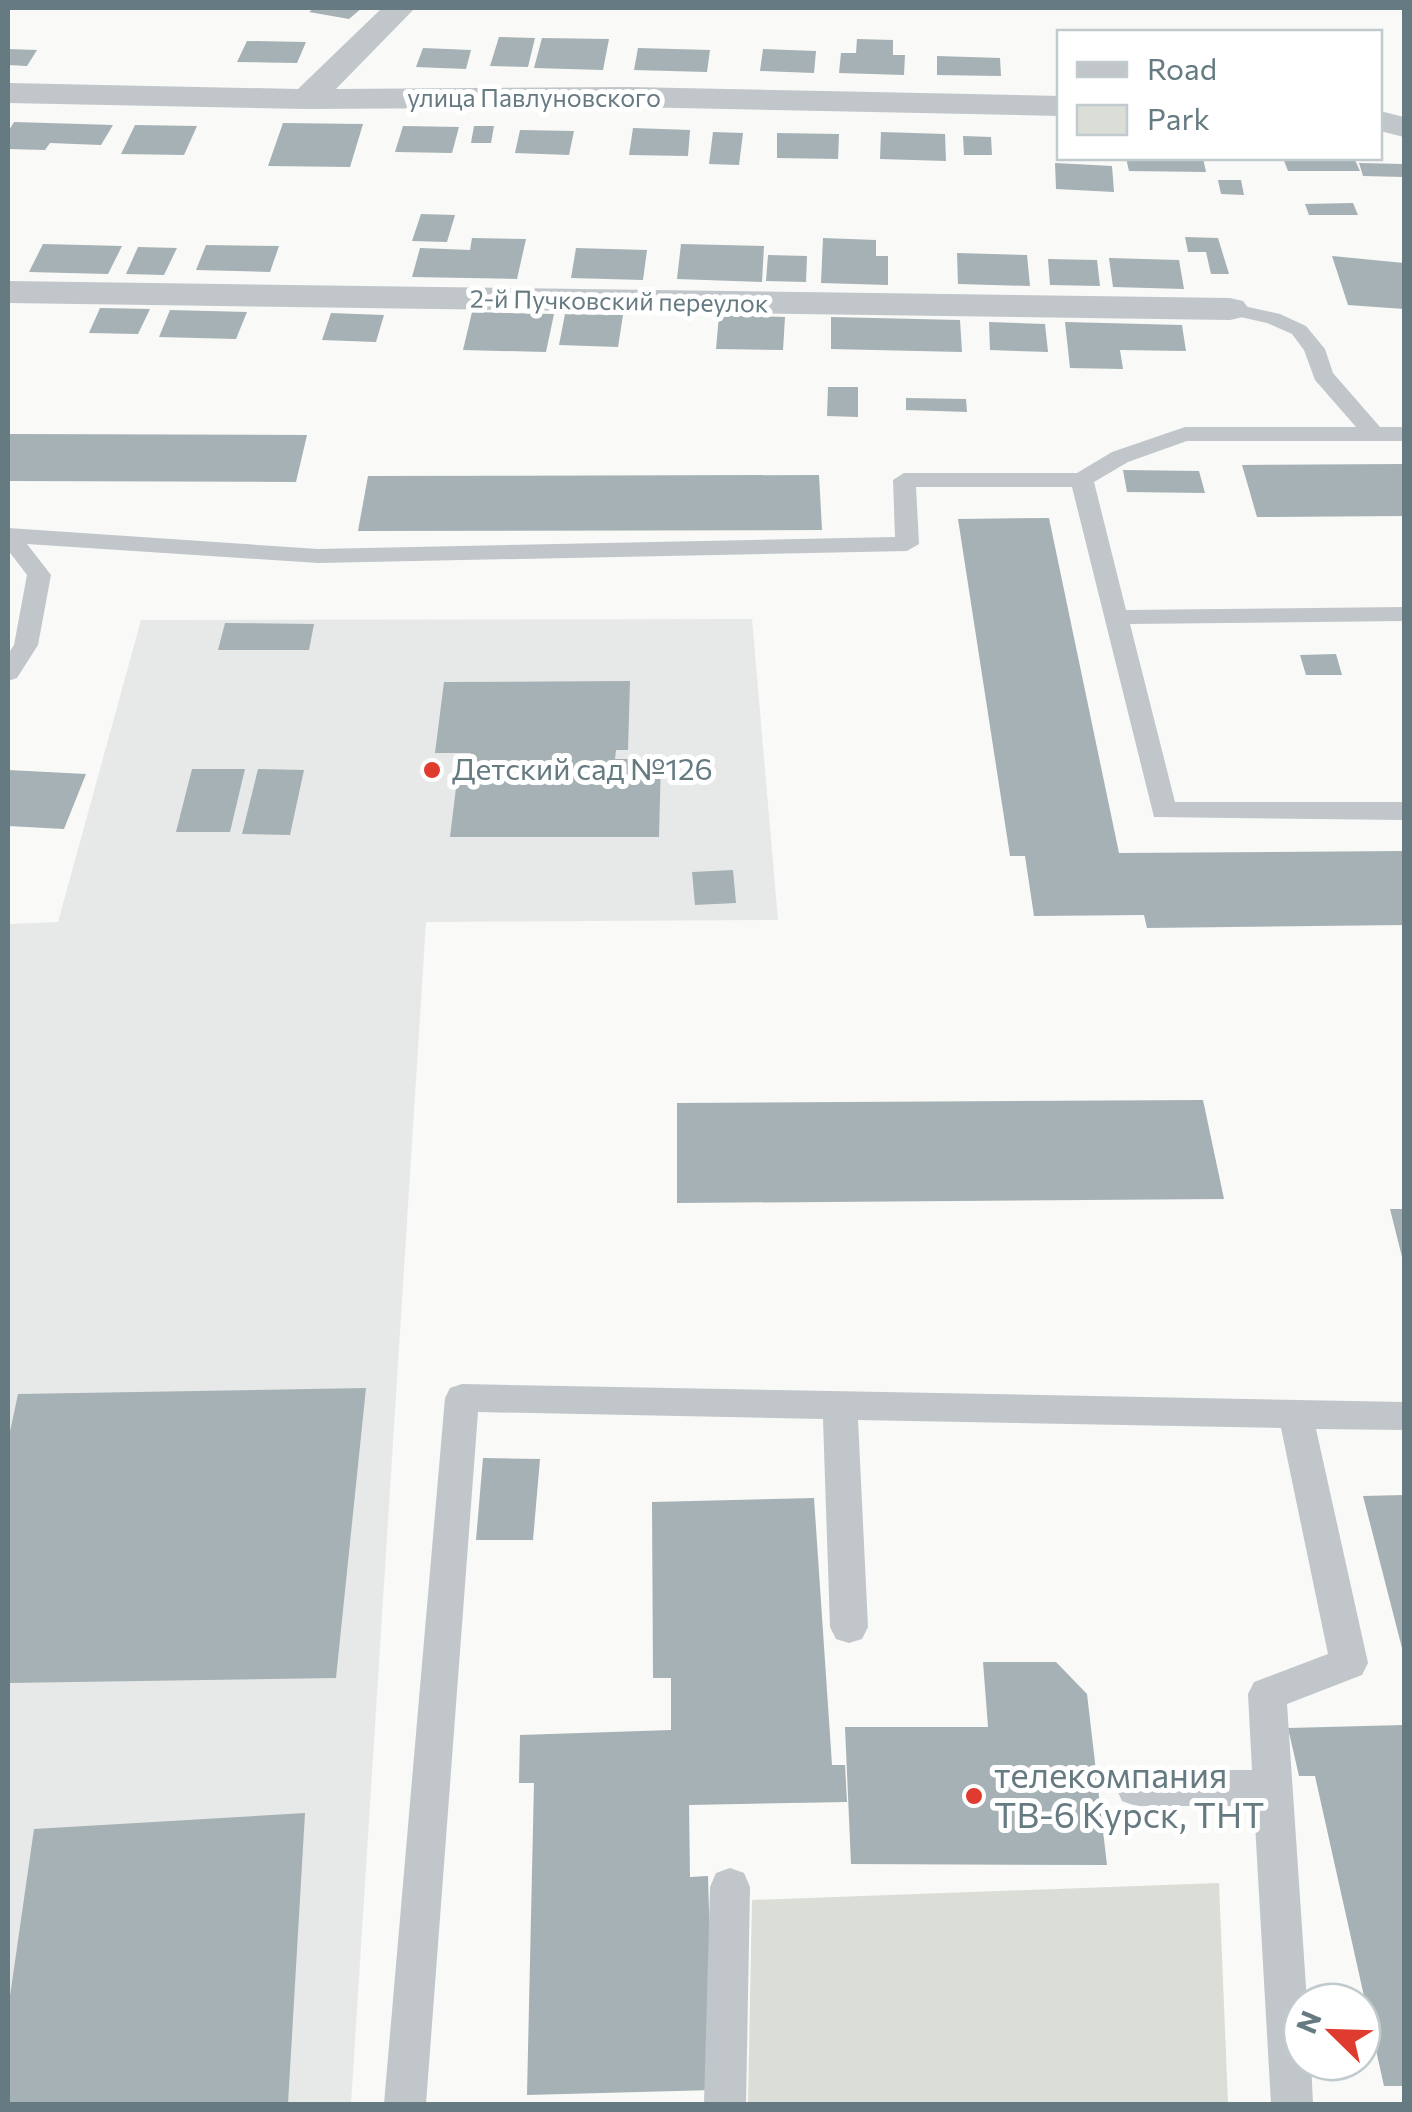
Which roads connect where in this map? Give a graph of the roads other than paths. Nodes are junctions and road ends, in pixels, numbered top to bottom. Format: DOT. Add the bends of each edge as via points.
graph roads {
  1 [pos="399,8"];
  2 [pos="8,94"];
  3 [pos="307,99"];
  4 [pos="1057,106"];
  5 [pos="8,292"];
  6 [pos="1230,310"];
  7 [pos="1374,434"];
  8 [pos="1404,434"];
  9 [pos="1082,480"];
  10 [pos="8,535"];
  11 [pos="1404,614"];
  12 [pos="1117,617"];
  13 [pos="8,673"];
  14 [pos="1404,810"];
  15 [pos="840,1406"];
  16 [pos="1296,1416"];
  17 [pos="1404,1416"];
  18 [pos="849,1627"];
  19 [pos="1136,1788"];
  20 [pos="1274,1788"];
  21 [pos="730,1888"];
  22 [pos="405,2104"];
  23 [pos="725,2104"];
  24 [pos="1292,2104"];
  1 -- 3 [label="street"];
  2 -- 3 [label="street, улица Павлуновского"];
  3 -- 4 [label="street, улица Павлуновского"];
  5 -- 6 [label="street, 2-й Пучковский переулок"];
  6 -- 7 [label="lane" via="1299,330 1323,375"];
  7 -- 8 [label="lane"];
  7 -- 9 [label="lane" via="1185,434 1120,457"];
  9 -- 10 [label="lane" via="904,480 907,544 318,556"];
  9 -- 12 [label="lane"];
  10 -- 13 [label="lane" via="38,574 26,645"];
  11 -- 12 [label="lane"];
  12 -- 14 [label="lane" via="1164,810"];
  15 -- 16 [label="lane"];
  15 -- 18 [label="lane"];
  15 -- 22 [label="lane" via="462,1398"];
  16 -- 17 [label="lane"];
  16 -- 20 [label="lane" via="1349,1663 1267,1694"];
  19 -- 20 [label="lane"];
  20 -- 24 [label="lane"];
  21 -- 23 [label="lane"];
}
